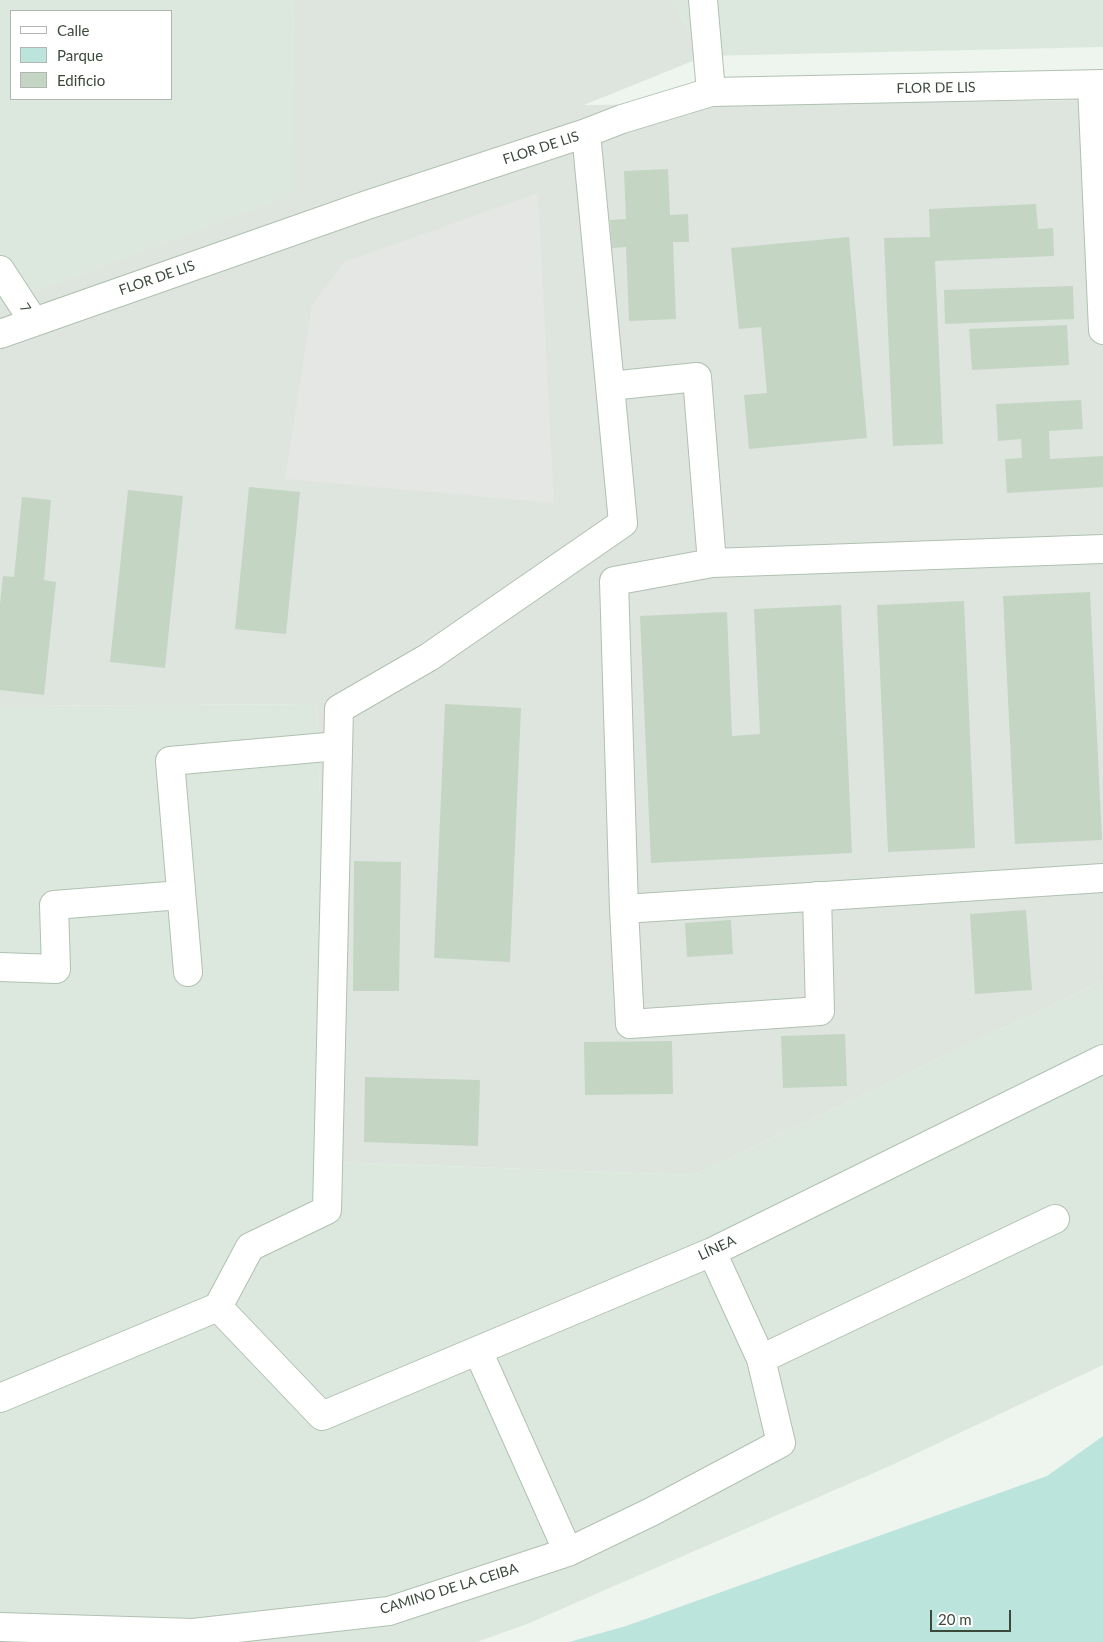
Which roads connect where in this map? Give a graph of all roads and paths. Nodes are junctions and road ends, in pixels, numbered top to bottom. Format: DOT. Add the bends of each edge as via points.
graph roads {
  1 [pos="703,0"];
  2 [pos="1097,84"];
  3 [pos="711,92"];
  4 [pos="586,133"];
  5 [pos="0,270"];
  6 [pos="34,322"];
  7 [pos="1103,330"];
  8 [pos="0,334"];
  9 [pos="610,386"];
  10 [pos="1103,548"];
  11 [pos="712,564"];
  12 [pos="338,746"];
  13 [pos="1103,878"];
  14 [pos="181,895"];
  15 [pos="817,896"];
  16 [pos="624,909"];
  17 [pos="0,968"];
  18 [pos="188,972"];
  19 [pos="1103,1059"];
  20 [pos="1055,1219"];
  21 [pos="712,1252"];
  22 [pos="218,1307"];
  23 [pos="478,1351"];
  24 [pos="761,1359"];
  25 [pos="0,1398"];
  26 [pos="568,1552"];
  27 [pos="0,1627"];
  1 -- 3 [label="street"];
  2 -- 3 [label="street, FLOR DE LIS"];
  2 -- 7 [label="street"];
  3 -- 4 [label="street, FLOR DE LIS" via="622,118"];
  4 -- 6 [label="street, FLOR DE LIS" via="367,205"];
  4 -- 9 [label="street"];
  5 -- 6 [label="street, 7"];
  6 -- 8 [label="street, FLOR DE LIS"];
  9 -- 11 [label="street" via="697,377"];
  9 -- 12 [label="street" via="623,523 430,657 339,709"];
  10 -- 11 [label="street"];
  11 -- 16 [label="street" via="614,581"];
  12 -- 14 [label="street" via="170,761"];
  12 -- 22 [label="street" via="327,1210 250,1246"];
  13 -- 15 [label="street"];
  14 -- 17 [label="street" via="54,905 56,969"];
  14 -- 18 [label="street"];
  15 -- 16 [label="street"];
  15 -- 16 [label="street" via="820,1011 630,1024"];
  19 -- 21 [label="street, LÍNEA"];
  20 -- 24 [label="street"];
  21 -- 23 [label="street, LÍNEA"];
  21 -- 24 [label="street"];
  22 -- 23 [label="street, LÍNEA" via="322,1416"];
  22 -- 25 [label="street"];
  23 -- 26 [label="street"];
  24 -- 26 [label="street, CAMINO DE LA CEIBA" via="781,1442 651,1512"];
  26 -- 27 [label="street, CAMINO DE LA CEIBA" via="389,1611 193,1633"];
}
